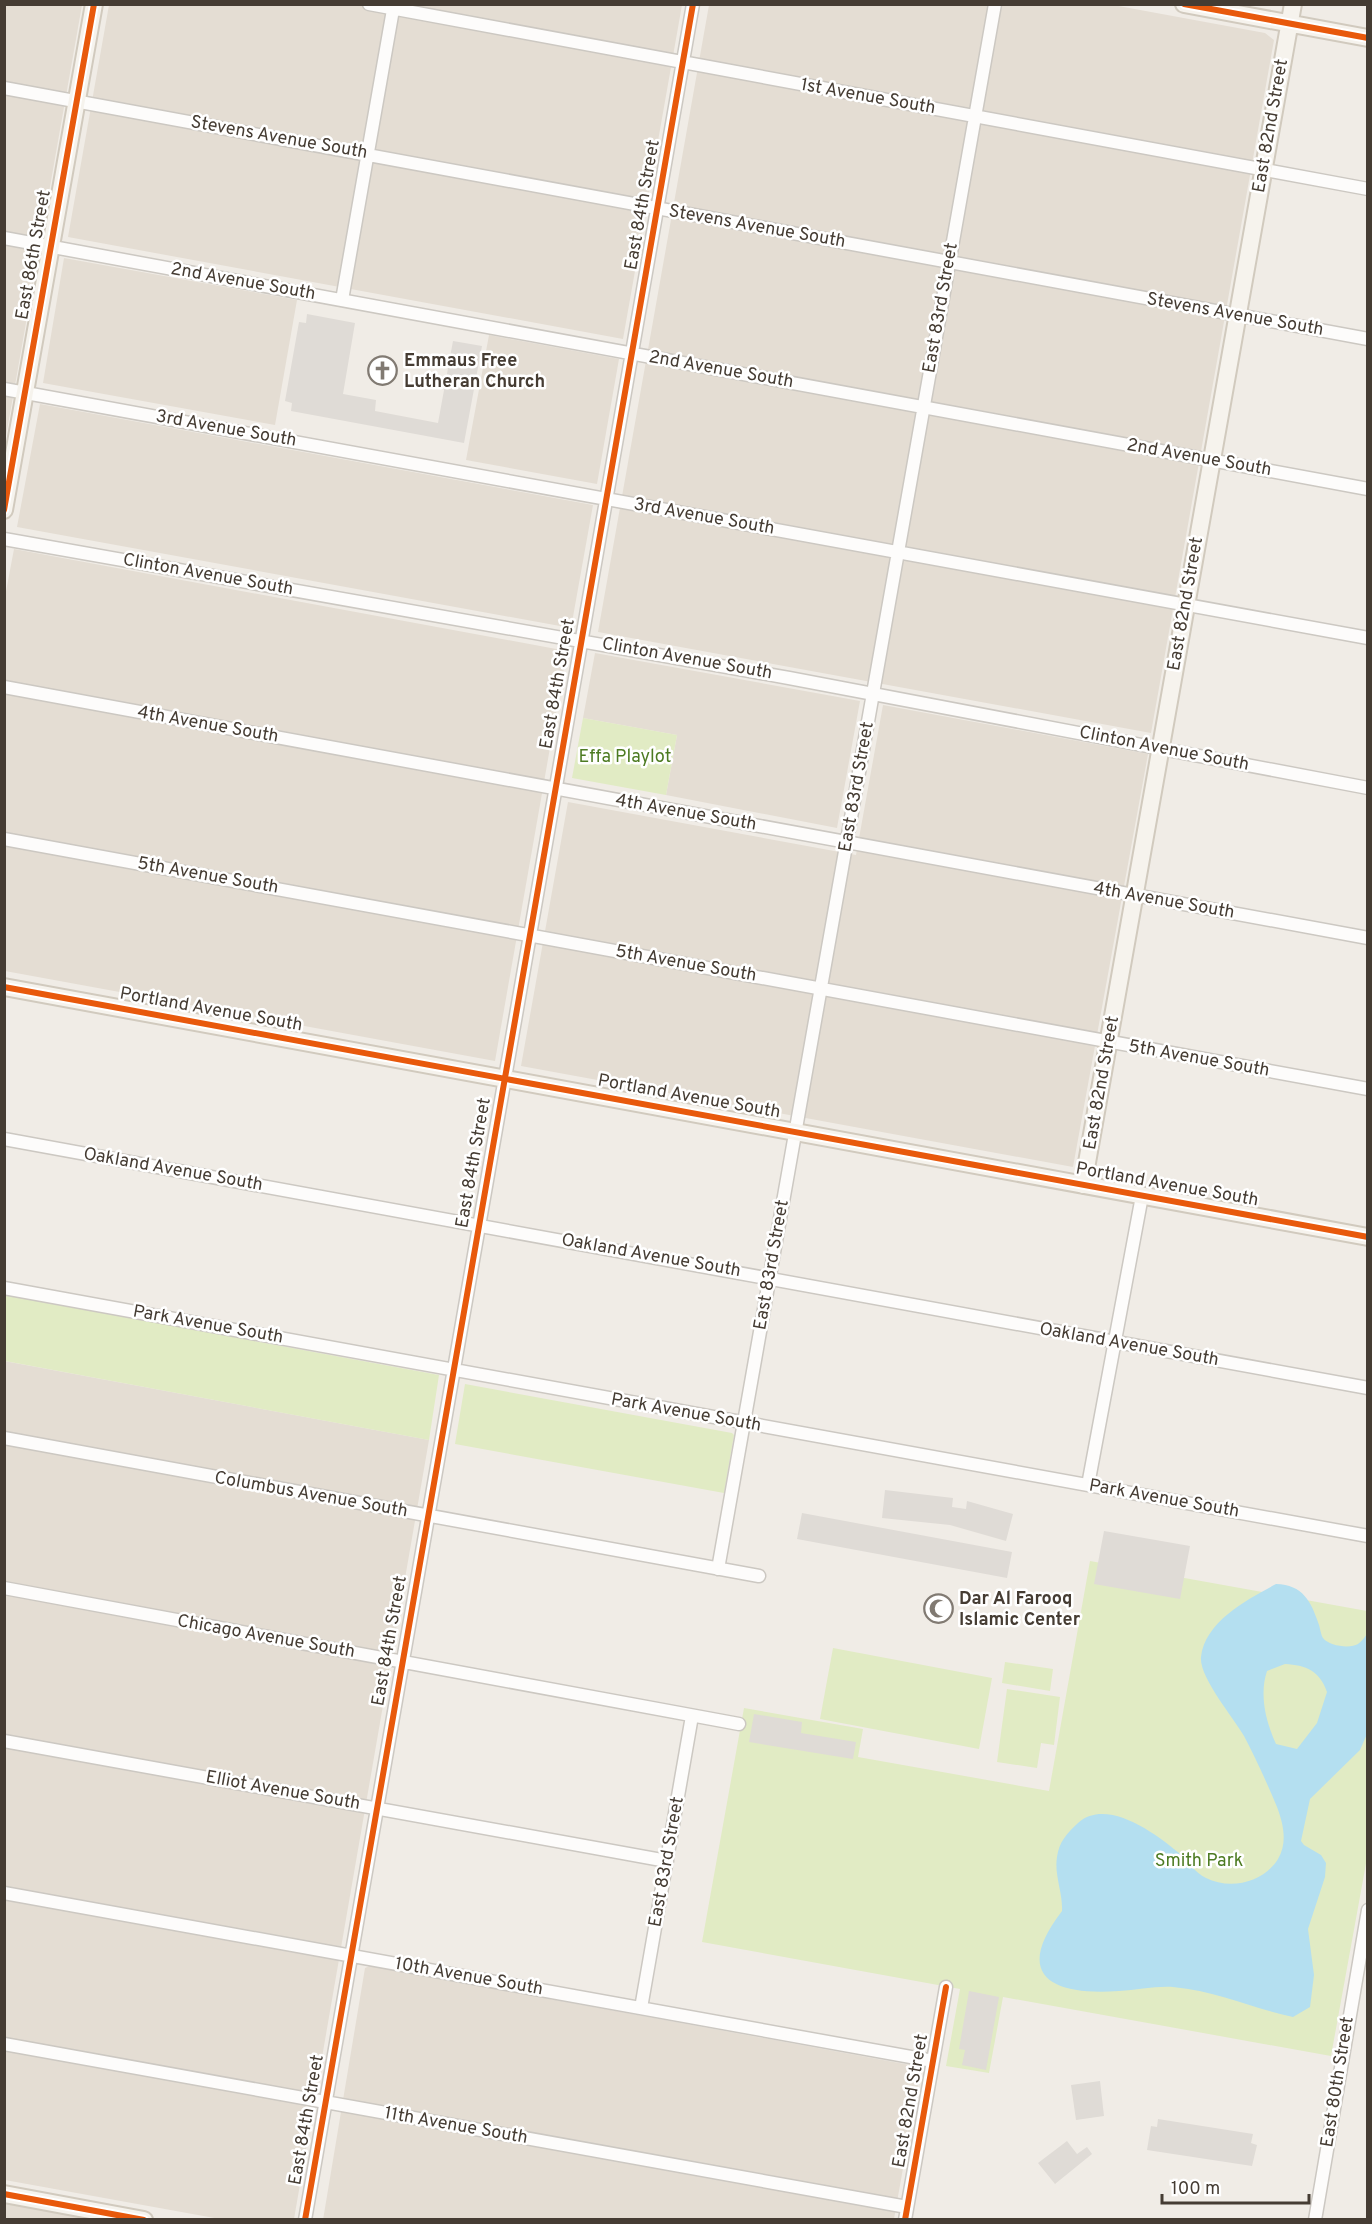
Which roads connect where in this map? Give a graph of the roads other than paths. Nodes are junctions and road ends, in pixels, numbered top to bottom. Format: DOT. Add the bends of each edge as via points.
graph roads {
  1 [pos="94,4"];
  2 [pos="369,4"];
  3 [pos="693,4"];
  4 [pos="995,4"];
  5 [pos="1184,4"];
  6 [pos="1293,4"];
  7 [pos="393,7"];
  8 [pos="1289,24"];
  9 [pos="1368,38"];
  10 [pos="683,63"];
  11 [pos="4,88"];
  12 [pos="77,101"];
  13 [pos="975,117"];
  14 [pos="367,155"];
  15 [pos="1263,170"];
  16 [pos="1368,189"];
  17 [pos="657,208"];
  18 [pos="4,238"];
  19 [pos="51,246"];
  20 [pos="950,262"];
  21 [pos="342,300"];
  22 [pos="1237,316"];
  23 [pos="1368,339"];
  24 [pos="632,354"];
  25 [pos="4,389"];
  26 [pos="25,392"];
  27 [pos="924,408"];
  28 [pos="1212,461"];
  29 [pos="1368,489"];
  30 [pos="606,499"];
  31 [pos="4,510"];
  32 [pos="4,539"];
  33 [pos="898,552"];
  34 [pos="1186,605"];
  35 [pos="1368,638"];
  36 [pos="581,641"];
  37 [pos="4,687"];
  38 [pos="873,693"];
  39 [pos="1161,747"];
  40 [pos="1368,788"];
  41 [pos="555,789"];
  42 [pos="4,839"];
  43 [pos="847,843"];
  44 [pos="1135,896"];
  45 [pos="530,936"];
  46 [pos="1368,938"];
  47 [pos="4,987"];
  48 [pos="821,989"];
  49 [pos="1109,1042"];
  50 [pos="504,1079"];
  51 [pos="1368,1089"];
  52 [pos="795,1132"];
  53 [pos="4,1139"];
  54 [pos="1083,1185"];
  55 [pos="1142,1196"];
  56 [pos="479,1225"];
  57 [pos="1368,1237"];
  58 [pos="770,1278"];
  59 [pos="4,1288"];
  60 [pos="1116,1342"];
  61 [pos="453,1370"];
  62 [pos="1368,1388"];
  63 [pos="744,1423"];
  64 [pos="4,1438"];
  65 [pos="1088,1485"];
  66 [pos="427,1516"];
  67 [pos="1368,1536"];
  68 [pos="718,1569"];
  69 [pos="759,1576"];
  70 [pos="4,1588"];
  71 [pos="402,1662"];
  72 [pos="692,1716"];
  73 [pos="739,1724"];
  74 [pos="4,1741"];
  75 [pos="376,1808"];
  76 [pos="667,1861"];
  77 [pos="4,1893"];
  78 [pos="1368,1910"];
  79 [pos="351,1955"];
  80 [pos="946,1987"];
  81 [pos="641,2008"];
  82 [pos="4,2044"];
  83 [pos="933,2061"];
  84 [pos="325,2102"];
  85 [pos="4,2194"];
  86 [pos="906,2214"];
  87 [pos="144,2220"];
  88 [pos="304,2220"];
  89 [pos="1315,2220"];
  1 -- 12 [label="street, East 86th Street"];
  2 -- 7 [label="street, 1st Avenue South"];
  3 -- 10 [label="street, East 84th Street"];
  4 -- 13 [label="street, East 83rd Street"];
  5 -- 8 [label="street"];
  6 -- 8 [label="street, East 82nd Street"];
  7 -- 10 [label="street, 1st Avenue South"];
  7 -- 14 [label="street"];
  8 -- 9 [label="street"];
  8 -- 15 [label="street, East 82nd Street"];
  10 -- 13 [label="street, 1st Avenue South"];
  10 -- 17 [label="street, East 84th Street"];
  11 -- 12 [label="street, Stevens Avenue South"];
  12 -- 14 [label="street, Stevens Avenue South"];
  12 -- 19 [label="street, East 86th Street"];
  13 -- 15 [label="street, 1st Avenue South"];
  13 -- 20 [label="street, East 83rd Street"];
  14 -- 17 [label="street, Stevens Avenue South"];
  14 -- 21 [label="street"];
  15 -- 16 [label="street, 1st Avenue South"];
  15 -- 22 [label="street, East 82nd Street"];
  17 -- 20 [label="street, Stevens Avenue South"];
  17 -- 24 [label="street, East 84th Street"];
  18 -- 19 [label="street, 2nd Avenue South"];
  19 -- 21 [label="street, 2nd Avenue South"];
  19 -- 26 [label="street, East 86th Street"];
  20 -- 22 [label="street, Stevens Avenue South"];
  20 -- 27 [label="street, East 83rd Street"];
  21 -- 24 [label="street, 2nd Avenue South"];
  22 -- 23 [label="street, Stevens Avenue South"];
  22 -- 28 [label="street, East 82nd Street"];
  24 -- 27 [label="street, 2nd Avenue South"];
  24 -- 30 [label="street, East 84th Street"];
  25 -- 26 [label="street, 3rd Avenue South"];
  26 -- 30 [label="street, 3rd Avenue South"];
  26 -- 31 [label="street, East 86th Street"];
  27 -- 28 [label="street, 2nd Avenue South"];
  27 -- 33 [label="street, East 83rd Street"];
  28 -- 29 [label="street, 2nd Avenue South"];
  28 -- 34 [label="street, East 82nd Street"];
  30 -- 33 [label="street, 3rd Avenue South"];
  30 -- 36 [label="street, East 84th Street"];
  32 -- 36 [label="street, Clinton Avenue South"];
  33 -- 34 [label="street, 3rd Avenue South"];
  33 -- 38 [label="street, East 83rd Street"];
  34 -- 35 [label="street, 3rd Avenue South"];
  34 -- 39 [label="street, East 82nd Street"];
  36 -- 38 [label="street, Clinton Avenue South"];
  36 -- 41 [label="street, East 84th Street"];
  37 -- 41 [label="street, 4th Avenue South"];
  38 -- 39 [label="street, Clinton Avenue South"];
  38 -- 43 [label="street, East 83rd Street"];
  39 -- 40 [label="street, Clinton Avenue South"];
  39 -- 44 [label="street, East 82nd Street"];
  41 -- 43 [label="street, 4th Avenue South"];
  41 -- 45 [label="street, East 84th Street"];
  42 -- 45 [label="street, 5th Avenue South"];
  43 -- 44 [label="street, 4th Avenue South"];
  43 -- 48 [label="street, East 83rd Street"];
  44 -- 46 [label="street, 4th Avenue South"];
  44 -- 49 [label="street, East 82nd Street"];
  45 -- 48 [label="street, 5th Avenue South"];
  45 -- 50 [label="street, East 84th Street"];
  47 -- 50 [label="street, Portland Avenue South"];
  48 -- 49 [label="street, 5th Avenue South"];
  48 -- 52 [label="street, East 83rd Street"];
  49 -- 51 [label="street, 5th Avenue South"];
  49 -- 54 [label="street, East 82nd Street"];
  50 -- 52 [label="street, Portland Avenue South"];
  50 -- 56 [label="street, East 84th Street"];
  52 -- 54 [label="street, Portland Avenue South"];
  52 -- 58 [label="street, East 83rd Street"];
  53 -- 56 [label="street, Oakland Avenue South"];
  54 -- 55 [label="street, Portland Avenue South"];
  55 -- 57 [label="street, Portland Avenue South"];
  55 -- 60 [label="street"];
  56 -- 58 [label="street, Oakland Avenue South"];
  56 -- 61 [label="street, East 84th Street"];
  58 -- 60 [label="street, Oakland Avenue South"];
  58 -- 63 [label="street, East 83rd Street"];
  59 -- 61 [label="street, Park Avenue South"];
  60 -- 62 [label="street, Oakland Avenue South"];
  60 -- 65 [label="street"];
  61 -- 63 [label="street, Park Avenue South"];
  61 -- 66 [label="street, East 84th Street"];
  63 -- 65 [label="street, Park Avenue South"];
  63 -- 68 [label="street, East 83rd Street"];
  64 -- 66 [label="street, Columbus Avenue South"];
  65 -- 67 [label="street, Park Avenue South"];
  66 -- 68 [label="street, Columbus Avenue South"];
  66 -- 71 [label="street, East 84th Street"];
  68 -- 69 [label="street, Columbus Avenue South"];
  70 -- 71 [label="street, Chicago Avenue South"];
  71 -- 72 [label="street, Chicago Avenue South"];
  71 -- 75 [label="street, East 84th Street"];
  72 -- 73 [label="street, Chicago Avenue South"];
  72 -- 76 [label="street, East 83rd Street"];
  74 -- 75 [label="street, Elliot Avenue South"];
  75 -- 76 [label="street, Elliot Avenue South"];
  75 -- 79 [label="street, East 84th Street"];
  76 -- 81 [label="street, East 83rd Street"];
  77 -- 79 [label="street, 10th Avenue South"];
  78 -- 89 [label="street, East 80th Street"];
  79 -- 81 [label="street, 10th Avenue South"];
  79 -- 84 [label="street, East 84th Street"];
  80 -- 83 [label="street, East 82nd Street"];
  81 -- 83 [label="street, 10th Avenue South"];
  82 -- 84 [label="street, 11th Avenue South"];
  83 -- 86 [label="street, East 82nd Street"];
  84 -- 86 [label="street, 11th Avenue South"];
  84 -- 88 [label="street, East 84th Street"];
  85 -- 87 [label="street"];
}
